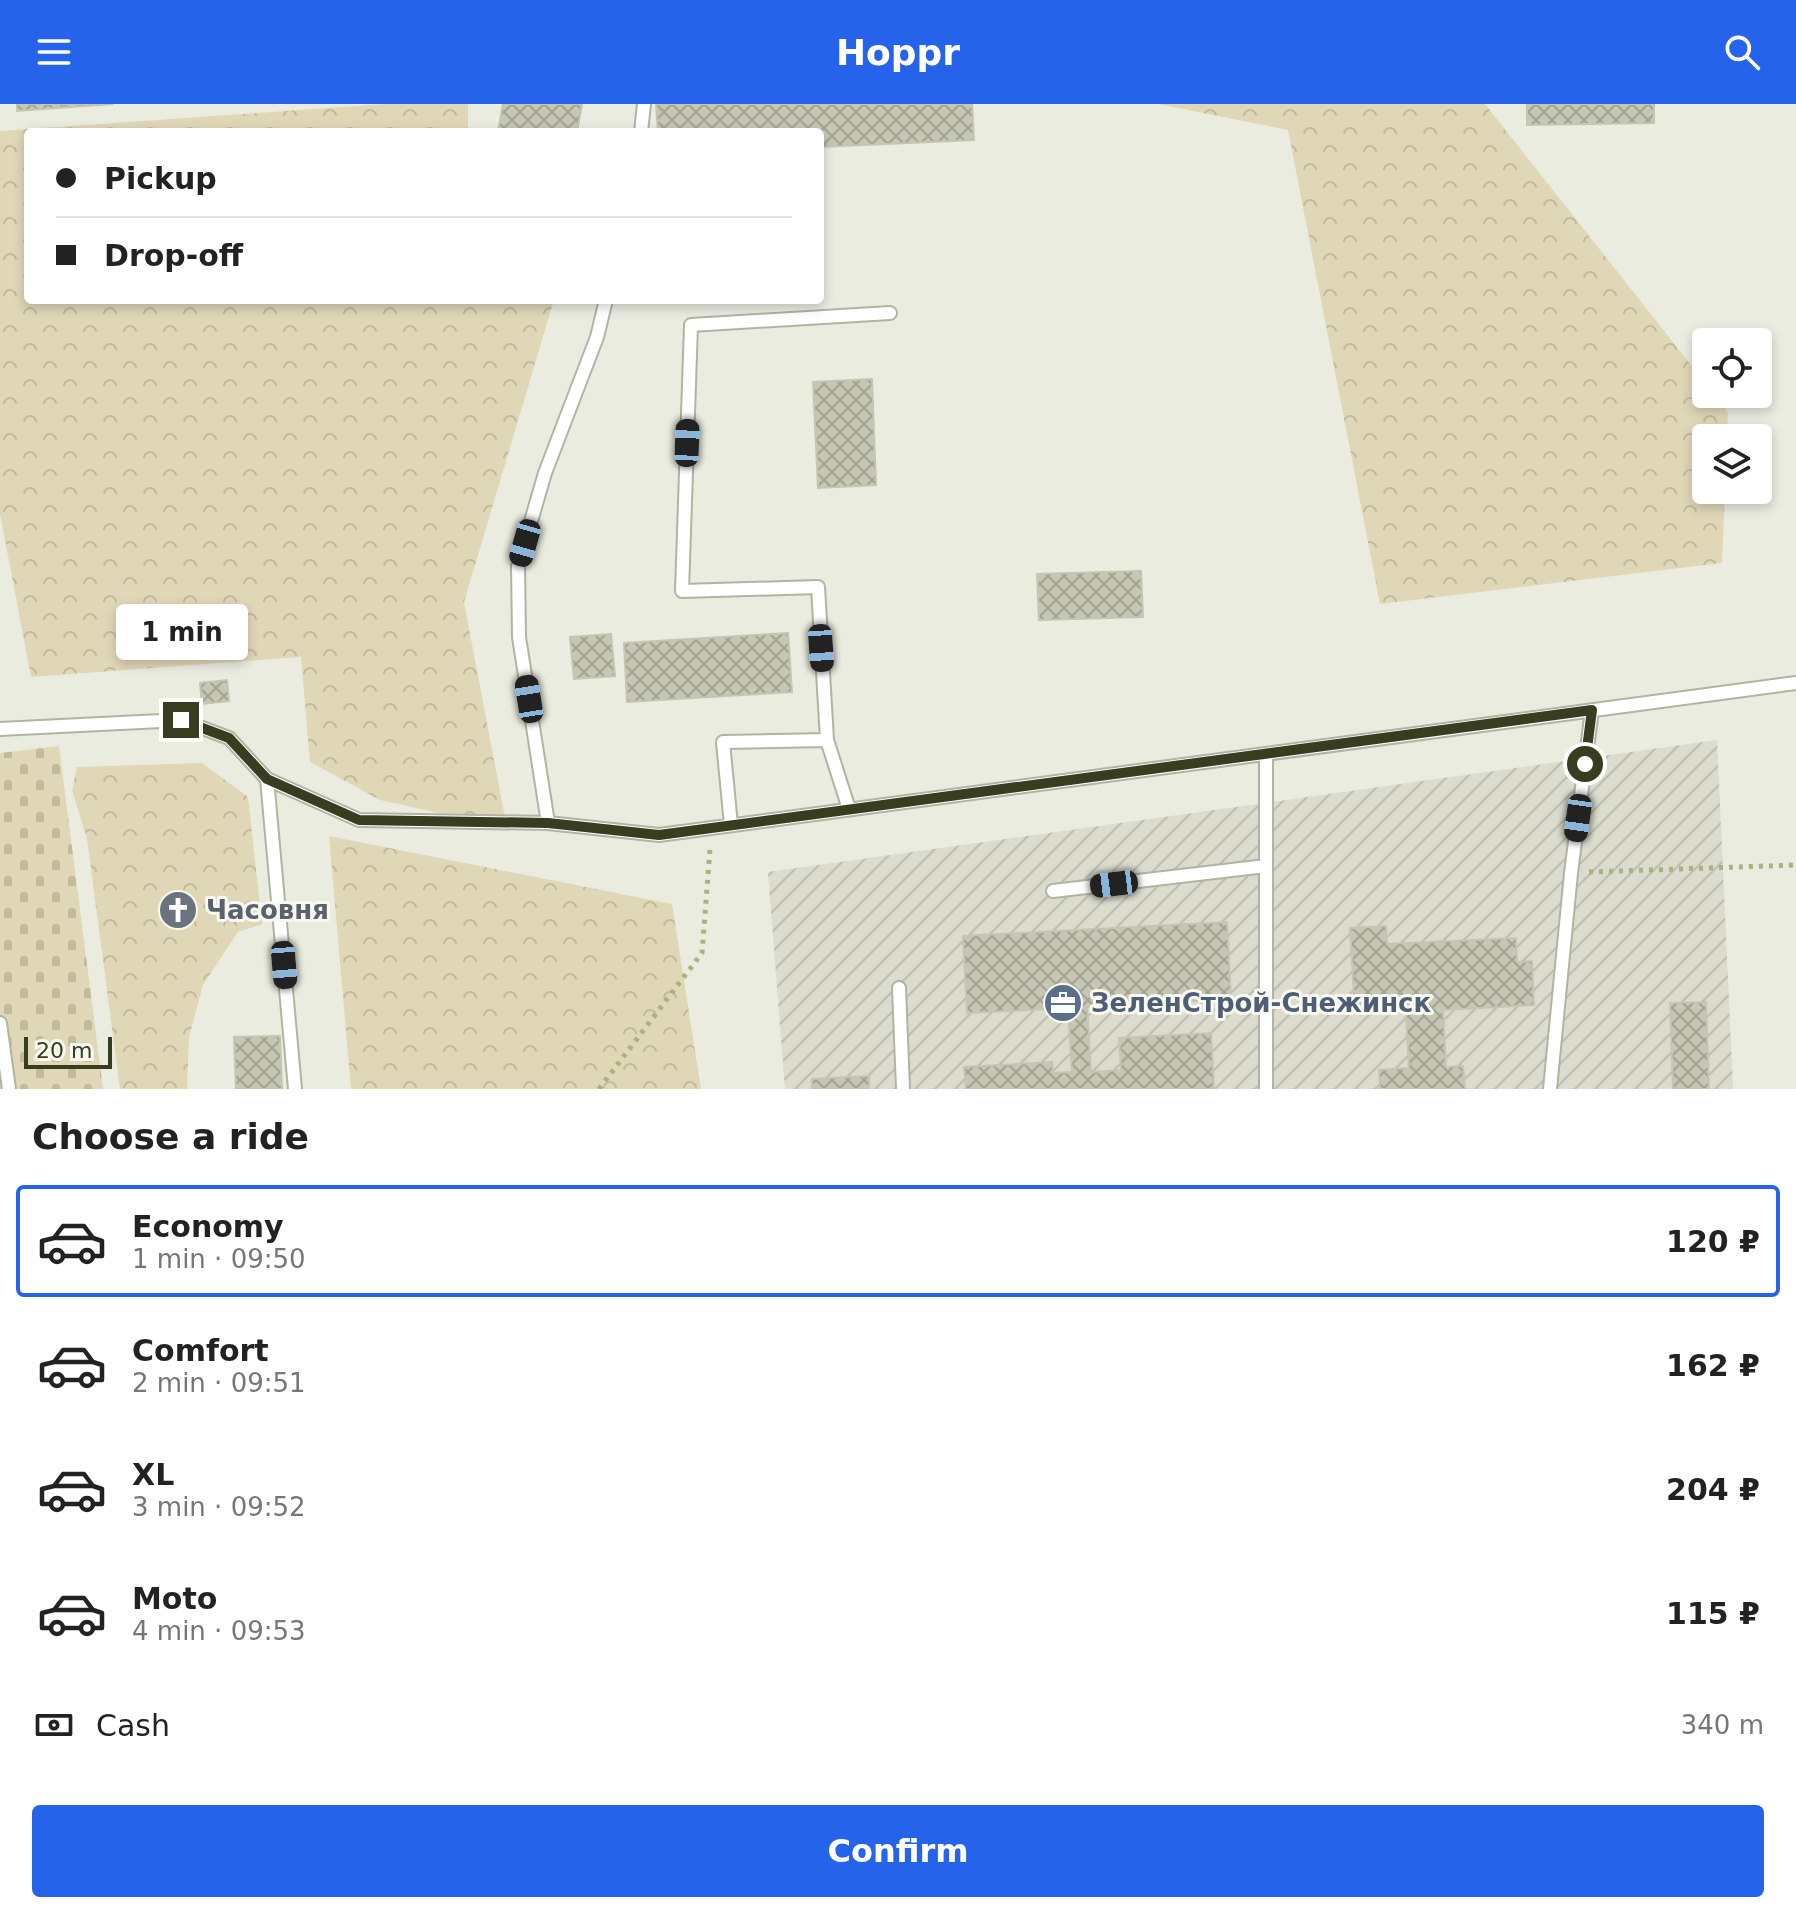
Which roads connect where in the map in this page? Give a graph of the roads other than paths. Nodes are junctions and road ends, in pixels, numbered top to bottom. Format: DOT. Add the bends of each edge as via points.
graph roads {
  1 [pos="644,104"];
  2 [pos="641,128"];
  3 [pos="605,304"];
  4 [pos="890,313"];
  5 [pos="1796,683"];
  6 [pos="1592,710"];
  7 [pos="0,729"];
  8 [pos="827,740"];
  9 [pos="1266,754"];
  10 [pos="267,779"];
  11 [pos="849,809"];
  12 [pos="548,823"];
  13 [pos="731,825"];
  14 [pos="1266,866"];
  15 [pos="1053,891"];
  16 [pos="899,988"];
  17 [pos="0,1023"];
  18 [pos="9,1089"];
  19 [pos="295,1089"];
  20 [pos="903,1089"];
  21 [pos="1266,1089"];
  22 [pos="1550,1089"];
  1 -- 2 [label="lane"];
  3 -- 12 [label="lane" via="518,566 519,637"];
  4 -- 8 [label="lane" via="691,325 682,591 818,587"];
  5 -- 6 [label="lane"];
  6 -- 9 [label="lane"];
  6 -- 22 [label="lane"];
  7 -- 10 [label="lane" via="181,720 229,738"];
  8 -- 11 [label="lane"];
  8 -- 13 [label="lane" via="723,742"];
  9 -- 11 [label="lane"];
  9 -- 14 [label="lane"];
  10 -- 12 [label="lane" via="359,820"];
  10 -- 19 [label="lane"];
  11 -- 13 [label="lane"];
  12 -- 13 [label="lane" via="659,835"];
  14 -- 15 [label="lane"];
  14 -- 21 [label="lane"];
  16 -- 20 [label="lane"];
  17 -- 18 [label="lane"];
}
